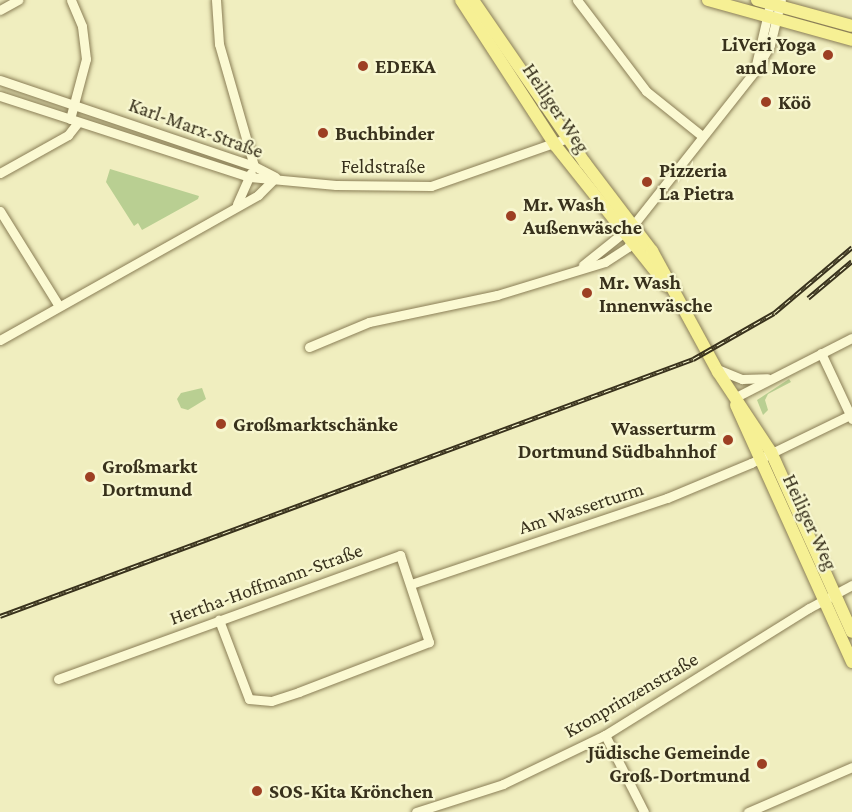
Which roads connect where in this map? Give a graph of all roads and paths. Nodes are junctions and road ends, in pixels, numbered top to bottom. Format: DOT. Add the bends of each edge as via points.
graph roads {
  1 [pos="18,0"];
  2 [pos="71,0"];
  3 [pos="216,0"];
  4 [pos="461,0"];
  5 [pos="473,0"];
  6 [pos="577,0"];
  7 [pos="708,0"];
  8 [pos="757,0"];
  9 [pos="774,8"];
  10 [pos="0,10"];
  11 [pos="852,26"];
  12 [pos="852,40"];
  13 [pos="0,80"];
  14 [pos="0,96"];
  15 [pos="74,105"];
  16 [pos="74,121"];
  17 [pos="702,136"];
  18 [pos="568,138"];
  19 [pos="555,145"];
  20 [pos="254,166"];
  21 [pos="0,173"];
  22 [pos="250,177"];
  23 [pos="276,177"];
  24 [pos="236,205"];
  25 [pos="0,211"];
  26 [pos="629,228"];
  27 [pos="633,243"];
  28 [pos="579,268"];
  29 [pos="668,286"];
  30 [pos="59,306"];
  31 [pos="852,338"];
  32 [pos="0,340"];
  33 [pos="309,347"];
  34 [pos="821,353"];
  35 [pos="717,369"];
  36 [pos="772,377"];
  37 [pos="734,398"];
  38 [pos="851,417"];
  39 [pos="771,452"];
  40 [pos="759,458"];
  41 [pos="411,584"];
  42 [pos="852,585"];
  43 [pos="835,593"];
  44 [pos="823,599"];
  45 [pos="219,620"];
  46 [pos="852,632"];
  47 [pos="852,662"];
  48 [pos="58,679"];
  49 [pos="605,735"];
  50 [pos="852,766"];
  51 [pos="444,809"];
  52 [pos="416,812"];
  53 [pos="644,812"];
  54 [pos="748,812"];
  1 -- 10 [label="street"];
  2 -- 15 [label="street" via="82,26 86,59"];
  3 -- 20 [label="street" via="219,44"];
  4 -- 19 [label="main road, Heiliger Weg"];
  5 -- 18 [label="main road, Heiliger Weg"];
  6 -- 17 [label="street" via="646,92"];
  7 -- 9 [label="main road"];
  8 -- 9 [label="main road"];
  9 -- 11 [label="main road"];
  9 -- 12 [label="main road"];
  9 -- 17 [label="street" via="755,71"];
  13 -- 15 [label="street, Karl-Marx-Straße"];
  14 -- 16 [label="street, Karl-Marx-Straße"];
  15 -- 16 [label="street"];
  15 -- 20 [label="street, Karl-Marx-Straße"];
  16 -- 21 [label="street" via="68,135"];
  16 -- 22 [label="street, Karl-Marx-Straße"];
  17 -- 26 [label="street"];
  18 -- 19 [label="street, Feldstraße"];
  18 -- 26 [label="main road, Heiliger Weg"];
  19 -- 23 [label="street, Feldstraße" via="421,188"];
  19 -- 26 [label="main road, Heiliger Weg"];
  20 -- 22 [label="street"];
  20 -- 23 [label="street, Karl-Marx-Straße"];
  22 -- 23 [label="street, Karl-Marx-Straße"];
  22 -- 24 [label="street"];
  23 -- 24 [label="street" via="258,195"];
  24 -- 30 [label="street"];
  25 -- 30 [label="street"];
  26 -- 27 [label="main road, Heiliger Weg"];
  26 -- 28 [label="street"];
  26 -- 29 [label="main road, Heiliger Weg" via="663,270"];
  27 -- 28 [label="street" via="616,257"];
  27 -- 29 [label="main road, Heiliger Weg"];
  28 -- 33 [label="street" via="497,295 369,322"];
  29 -- 35 [label="main road, Heiliger Weg"];
  30 -- 32 [label="street"];
  31 -- 34 [label="street"];
  34 -- 36 [label="street"];
  34 -- 38 [label="street"];
  35 -- 36 [label="street" via="742,379"];
  35 -- 37 [label="main road, Heiliger Weg"];
  36 -- 37 [label="street"];
  37 -- 39 [label="main road, Heiliger Weg"];
  37 -- 40 [label="main road, Heiliger Weg"];
  38 -- 39 [label="street, Am Wasserturm"];
  39 -- 40 [label="street, Am Wasserturm"];
  39 -- 43 [label="main road, Heiliger Weg"];
  40 -- 41 [label="street, Am Wasserturm" via="668,498"];
  40 -- 44 [label="main road, Heiliger Weg"];
  41 -- 45 [label="street, Hertha-Hoffmann-Straße" via="400,555"];
  41 -- 45 [label="street" via="429,642 271,701 249,699"];
  42 -- 43 [label="street, Kronprinzenstraße"];
  43 -- 44 [label="street, Kronprinzenstraße"];
  43 -- 46 [label="main road, Heiliger Weg"];
  44 -- 47 [label="main road, Heiliger Weg"];
  44 -- 49 [label="street, Kronprinzenstraße"];
  45 -- 48 [label="street, Hertha-Hoffmann-Straße"];
  49 -- 51 [label="street, Kronprinzenstraße"];
  49 -- 53 [label="street"];
  50 -- 54 [label="street"];
  51 -- 52 [label="street, Kronprinzenstraße"];
}
